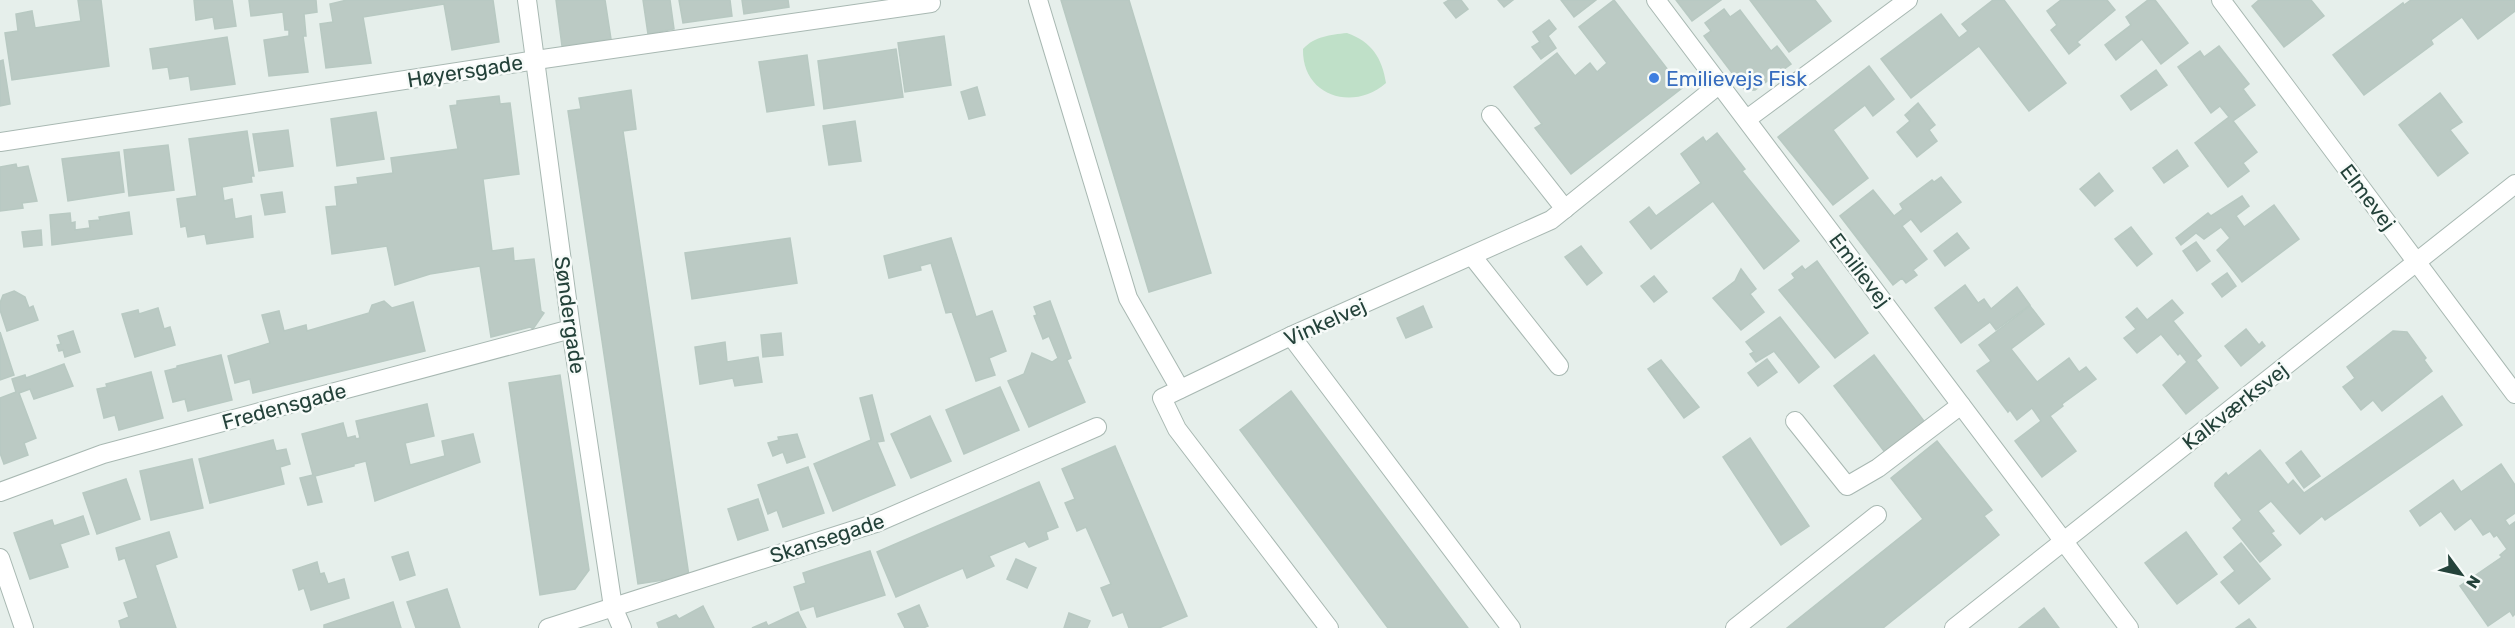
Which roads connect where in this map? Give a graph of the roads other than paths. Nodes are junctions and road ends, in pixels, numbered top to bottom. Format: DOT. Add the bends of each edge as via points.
graph roads {
  1 [pos="527,0"];
  2 [pos="1038,0"];
  3 [pos="1656,0"];
  4 [pos="1908,0"];
  5 [pos="2221,0"];
  6 [pos="931,3"];
  7 [pos="536,60"];
  8 [pos="1721,83"];
  9 [pos="1491,115"];
  10 [pos="1747,119"];
  11 [pos="0,142"];
  12 [pos="2515,184"];
  13 [pos="1565,209"];
  14 [pos="1472,256"];
  15 [pos="2416,263"];
  16 [pos="571,329"];
  17 [pos="1291,336"];
  18 [pos="1559,366"];
  19 [pos="1180,389"];
  20 [pos="2515,394"];
  21 [pos="1961,405"];
  22 [pos="1795,421"];
  23 [pos="1097,427"];
  24 [pos="0,492"];
  25 [pos="1877,515"];
  26 [pos="2064,542"];
  27 [pos="0,558"];
  28 [pos="613,608"];
  29 [pos="24,628"];
  30 [pos="548,628"];
  31 [pos="622,628"];
  32 [pos="1329,628"];
  33 [pos="1511,628"];
  34 [pos="1735,628"];
  35 [pos="1954,628"];
  36 [pos="2128,628"];
  1 -- 7 [label="street, Søndergade"];
  2 -- 19 [label="street" via="1128,298"];
  3 -- 8 [label="street, Emilievej"];
  4 -- 10 [label="street"];
  5 -- 15 [label="street, Elmevej"];
  6 -- 7 [label="street, Høyersgade"];
  7 -- 11 [label="street, Høyersgade"];
  7 -- 16 [label="street, Søndergade"];
  8 -- 10 [label="street, Emilievej"];
  8 -- 13 [label="street, Vinkelvej"];
  9 -- 13 [label="street"];
  10 -- 21 [label="street, Emilievej"];
  12 -- 15 [label="street, Kalkværksvej"];
  13 -- 14 [label="street, Vinkelvej" via="1551,220"];
  14 -- 17 [label="street, Vinkelvej"];
  14 -- 18 [label="street"];
  15 -- 20 [label="street, Elmevej"];
  15 -- 26 [label="street, Kalkværksvej"];
  16 -- 24 [label="street, Fredensgade" via="103,454"];
  16 -- 28 [label="street, Søndergade"];
  17 -- 19 [label="street, Vinkelvej"];
  17 -- 33 [label="street"];
  19 -- 32 [label="street, Vinkelvej" via="1162,398 1177,429"];
  21 -- 22 [label="street" via="1878,468 1847,486"];
  21 -- 26 [label="street, Emilievej"];
  23 -- 28 [label="street, Skansegade" via="876,524"];
  25 -- 34 [label="street"];
  26 -- 35 [label="street, Kalkværksvej"];
  26 -- 36 [label="street, Emilievej"];
  27 -- 29 [label="street"];
  28 -- 30 [label="street, Skansegade"];
  28 -- 31 [label="street, Søndergade"];
}
